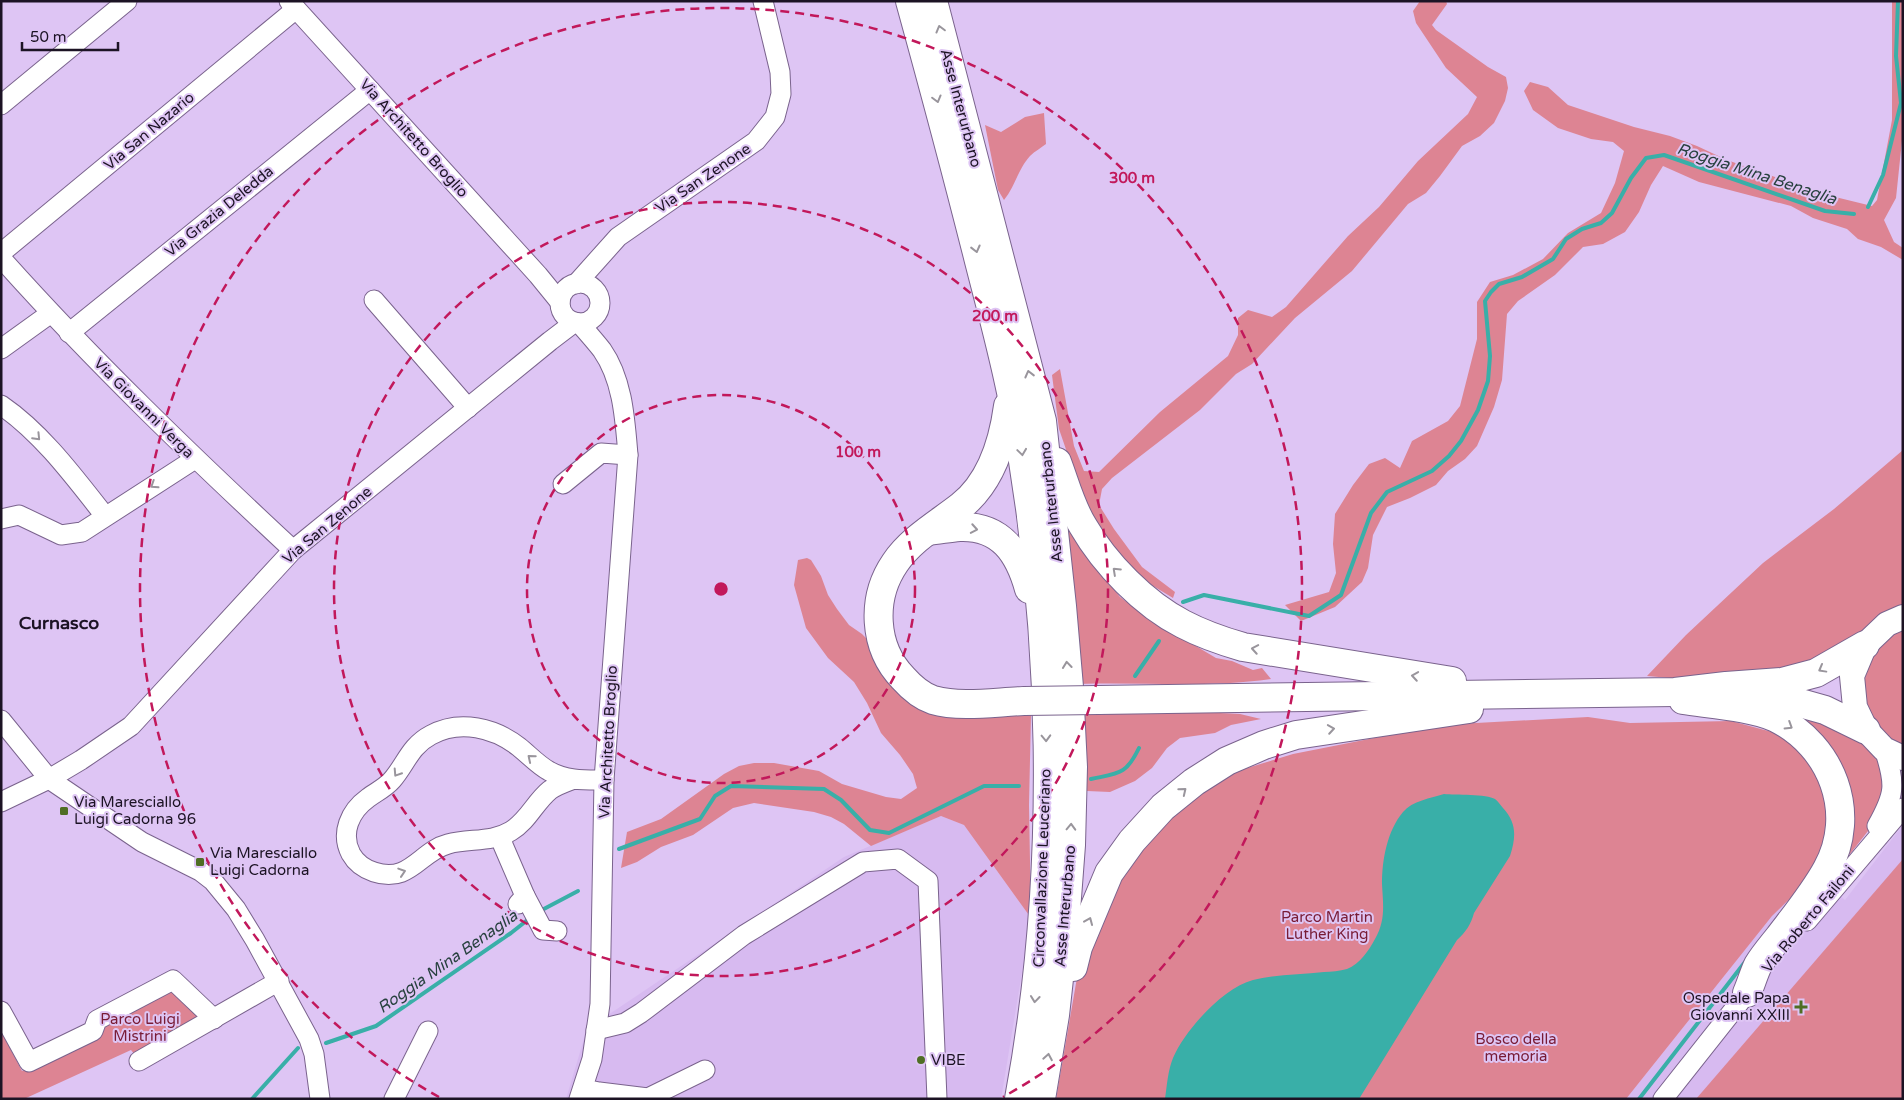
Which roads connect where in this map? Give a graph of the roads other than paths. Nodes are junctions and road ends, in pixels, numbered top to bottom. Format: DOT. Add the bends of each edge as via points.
graph roads {
  1 [pos="127,1"];
  2 [pos="763,1"];
  3 [pos="910,1"];
  4 [pos="933,1"];
  5 [pos="293,5"];
  6 [pos="370,90"];
  7 [pos="1,105"];
  8 [pos="604,251"];
  9 [pos="1,252"];
  10 [pos="1,258"];
  11 [pos="374,300"];
  12 [pos="574,306"];
  13 [pos="51,313"];
  14 [pos="69,333"];
  15 [pos="1,349"];
  16 [pos="1010,387"];
  17 [pos="1,405"];
  18 [pos="468,408"];
  19 [pos="1042,421"];
  20 [pos="628,455"];
  21 [pos="195,459"];
  22 [pos="563,484"];
  23 [pos="105,516"];
  24 [pos="1,519"];
  25 [pos="926,532"];
  26 [pos="293,550"];
  27 [pos="1903,617"];
  28 [pos="1042,637"];
  29 [pos="1865,645"];
  30 [pos="1675,692"];
  31 [pos="1635,693"];
  32 [pos="1533,694"];
  33 [pos="1,720"];
  34 [pos="1884,746"];
  35 [pos="48,779"];
  36 [pos="574,779"];
  37 [pos="604,780"];
  38 [pos="1,802"];
  39 [pos="1903,808"];
  40 [pos="502,836"];
  41 [pos="1860,857"];
  42 [pos="557,931"];
  43 [pos="279,981"];
  44 [pos="1747,993"];
  45 [pos="1,1010"];
  46 [pos="1055,1015"];
  47 [pos="214,1019"];
  48 [pos="596,1030"];
  49 [pos="428,1031"];
  50 [pos="138,1061"];
  51 [pos="705,1070"];
  52 [pos="582,1094"];
  53 [pos="320,1099"];
  54 [pos="394,1099"];
  55 [pos="937,1099"];
  56 [pos="1020,1099"];
  57 [pos="1041,1099"];
  58 [pos="1664,1099"];
  1 -- 7 [label="street"];
  2 -- 8 [label="street, Via San Zenone" via="780,72 781,94 775,117 756,141 640,221"];
  3 -- 16 [label="highway, Asse Interurbano, one-way"];
  19 -- 4 [label="highway, Asse Interurbano, one-way"];
  5 -- 6 [label="street, Via Architetto Broglio"];
  5 -- 9 [label="street, Via San Nazario"];
  6 -- 12 [label="street, Via Architetto Broglio" via="538,275"];
  6 -- 14 [label="street, Via Grazia Deledda"];
  8 -- 12 [label="street, Via San Zenone"];
  8 -- 12 [label="street" via="594,290 589,286"];
  10 -- 13 [label="street, Via Giovanni Verga"];
  11 -- 18 [label="street"];
  12 -- 18 [label="street, Via San Zenone" via="550,341"];
  12 -- 20 [label="street, Via Architetto Broglio" via="615,376 622,401"];
  13 -- 14 [label="street, Via Giovanni Verga"];
  13 -- 15 [label="street"];
  14 -- 21 [label="street, Via Giovanni Verga"];
  16 -- 25 [label="highway" via="999,449 982,486"];
  16 -- 28 [label="highway, Asse Interurbano, one-way" via="1031,522"];
  17 -- 23 [label="street, one-way" via="65,466"];
  18 -- 26 [label="street, Via San Zenone"];
  32 -- 19 [label="highway, one-way" via="1243,647 1212,638 1182,624 1158,609 1108,563 1082,525"];
  46 -- 19 [label="highway, Asse Interurbano, one-way" via="1066,924 1073,767 1062,606"];
  20 -- 22 [label="street" via="601,454"];
  20 -- 37 [label="street, Via Architetto Broglio"];
  21 -- 23 [label="street, one-way"];
  21 -- 26 [label="street, Via Giovanni Verga"];
  23 -- 24 [label="street" via="82,532 61,535 18,515"];
  25 -- 28 [label="highway, one-way" via="973,528 986,531 1011,548 1019,559"];
  25 -- 32 [label="highway, bridge" via="895,563 885,582 878,617 883,646 890,661 911,687 932,699 963,703"];
  26 -- 35 [label="street, Via San Zenone" via="131,726"];
  27 -- 29 [label="main road" via="1887,624"];
  28 -- 56 [label="highway, Circonvallazione Leuceriano, one-way" via="1046,754 1045,872 1035,1003"];
  29 -- 30 [label="highway, one-way" via="1816,673 1782,682"];
  29 -- 34 [label="main road" via="1852,676 1855,707"];
  30 -- 31 [label="highway"];
  30 -- 34 [label="highway" via="1793,701 1825,710"];
  31 -- 32 [label="highway"];
  31 -- 44 [label="highway, one-way" via="1756,711 1776,718 1813,746 1824,759 1834,782 1840,806 1840,829 1835,850 1827,869 1759,964"];
  46 -- 31 [label="highway, one-way" via="1066,998 1078,947 1109,873 1163,807 1227,761 1264,745 1328,729 1467,709"];
  33 -- 35 [label="street"];
  34 -- 41 [label="street, Via Roberto Failoni" via="1892,776 1891,800"];
  35 -- 38 [label="street, Via San Zenone"];
  35 -- 43 [label="street" via="142,842 200,871 213,881 236,909"];
  36 -- 37 [label="street"];
  36 -- 40 [label="street" via="549,791 526,818"];
  36 -- 40 [label="street, one-way" via="549,771 505,737 492,731 460,727 445,729 418,743 384,789 354,810 346,840 352,855 365,870 395,874 409,870 433,850 447,844"];
  37 -- 48 [label="street, Via Architetto Broglio" via="600,1004"];
  39 -- 41 [label="street, Via Roberto Failoni"];
  40 -- 42 [label="street" via="528,907 543,930"];
  41 -- 44 [label="street, Via Roberto Failoni"];
  43 -- 47 [label="street"];
  43 -- 53 [label="street" via="309,1039"];
  44 -- 58 [label="street, Via Roberto Failoni"];
  45 -- 47 [label="street" via="29,1062 93,1031 96,1020 173,980"];
  57 -- 46 [label="highway, one-way"];
  47 -- 50 [label="street"];
  48 -- 52 [label="street, Via Architetto Broglio"];
  48 -- 55 [label="street" via="625,1023 642,1013 744,935 863,862 898,859 928,882"];
  49 -- 54 [label="street"];
  51 -- 52 [label="street" via="648,1098 599,1092"];
}
